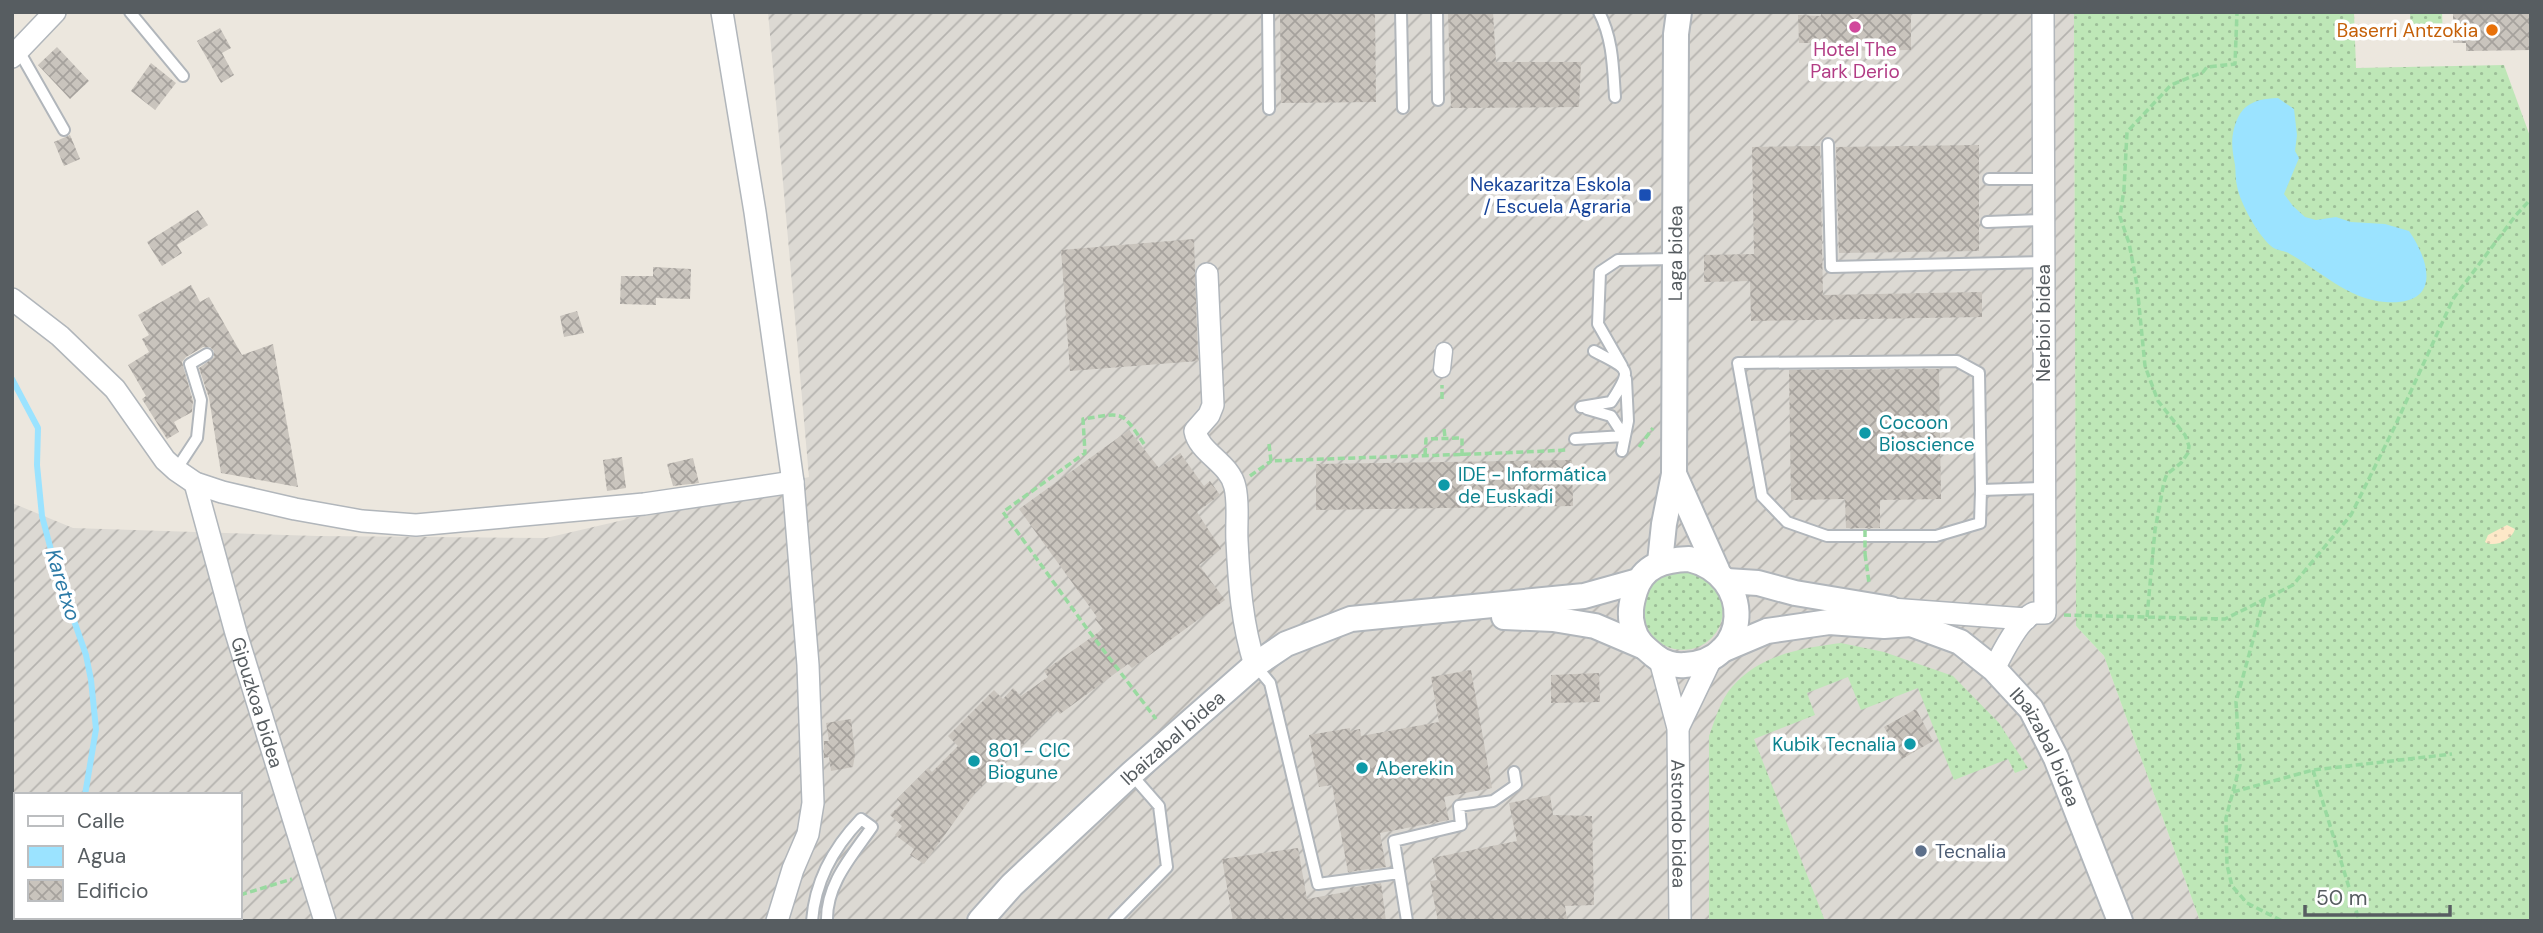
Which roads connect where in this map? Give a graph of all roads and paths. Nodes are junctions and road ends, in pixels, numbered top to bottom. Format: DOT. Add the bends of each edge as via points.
graph roads {
  1 [pos="55,12"];
  2 [pos="130,12"];
  3 [pos="722,12"];
  4 [pos="1268,12"];
  5 [pos="1401,12"];
  6 [pos="1437,12"];
  7 [pos="1599,12"];
  8 [pos="2043,12"];
  9 [pos="2237,12"];
  10 [pos="1675,19"];
  11 [pos="15,54"];
  12 [pos="183,76"];
  13 [pos="1615,97"];
  14 [pos="1438,100"];
  15 [pos="1269,108"];
  16 [pos="1403,108"];
  17 [pos="64,130"];
  18 [pos="1828,144"];
  19 [pos="1989,179"];
  20 [pos="2043,179"];
  21 [pos="2531,199"];
  22 [pos="2043,220"];
  23 [pos="1987,222"];
  24 [pos="1675,259"];
  25 [pos="2043,262"];
  26 [pos="1207,274"];
  27 [pos="12,299"];
  28 [pos="1444,351"];
  29 [pos="1594,351"];
  30 [pos="208,354"];
  31 [pos="1622,366"];
  32 [pos="1442,369"];
  33 [pos="1626,379"];
  34 [pos="1656,425"];
  35 [pos="1444,429"];
  36 [pos="1624,436"];
  37 [pos="1445,437"];
  38 [pos="1144,444"];
  39 [pos="1269,444"];
  40 [pos="1575,444"];
  41 [pos="1637,449"];
  42 [pos="1622,452"];
  43 [pos="1425,455"];
  44 [pos="1462,456"];
  45 [pos="1271,461"];
  46 [pos="176,470"];
  47 [pos="1674,474"];
  48 [pos="1243,481"];
  49 [pos="793,482"];
  50 [pos="195,483"];
  51 [pos="2043,488"];
  52 [pos="1981,491"];
  53 [pos="1865,530"];
  54 [pos="1660,562"];
  55 [pos="1722,575"];
  56 [pos="1638,581"];
  57 [pos="1869,583"];
  58 [pos="2264,600"];
  59 [pos="1891,609"];
  60 [pos="1398,612"];
  61 [pos="2036,616"];
  62 [pos="2147,617"];
  63 [pos="1911,624"];
  64 [pos="1651,653"];
  65 [pos="1716,654"];
  66 [pos="1255,665"];
  67 [pos="1994,669"];
  68 [pos="1156,719"];
  69 [pos="1678,728"];
  70 [pos="2452,754"];
  71 [pos="2313,770"];
  72 [pos="1514,772"];
  73 [pos="1131,774"];
  74 [pos="2233,792"];
  75 [pos="310,873"];
  76 [pos="1399,873"];
  77 [pos="242,894"];
  78 [pos="2359,920"];
  79 [pos="325,921"];
  80 [pos="776,921"];
  81 [pos="812,921"];
  82 [pos="827,921"];
  83 [pos="981,921"];
  84 [pos="1114,921"];
  85 [pos="1407,921"];
  86 [pos="1680,921"];
  87 [pos="2120,921"];
  88 [pos="2282,921"];
  1 -- 11 [label="street"];
  2 -- 12 [label="lane"];
  3 -- 49 [label="street"];
  4 -- 15 [label="lane"];
  5 -- 16 [label="lane"];
  6 -- 14 [label="lane"];
  7 -- 13 [label="lane" via="1607,28"];
  8 -- 20 [label="street, Nerbioi bidea"];
  9 -- 62 [label="path" via="2235,64 2207,67 2171,85 2127,132 2120,218 2137,285 2145,366 2158,401 2189,446 2164,482"];
  10 -- 24 [label="street, Laga bidea"];
  11 -- 17 [label="lane" via="50,96"];
  18 -- 25 [label="lane" via="1831,267"];
  19 -- 20 [label="lane"];
  20 -- 22 [label="street, Nerbioi bidea"];
  21 -- 58 [label="path" via="2454,299 2351,515 2293,585"];
  22 -- 23 [label="lane"];
  22 -- 25 [label="street, Nerbioi bidea"];
  24 -- 31 [label="lane" via="1618,260 1600,272 1598,324"];
  24 -- 47 [label="street, Laga bidea"];
  25 -- 51 [label="street, Nerbioi bidea"];
  26 -- 66 [label="street" via="1213,405 1195,431 1196,439 1222,463 1235,486 1238,571 1247,641"];
  27 -- 46 [label="street" via="60,335 116,389"];
  28 -- 32 [label="street"];
  29 -- 31 [label="lane"];
  30 -- 46 [label="lane" via="190,364 201,400 197,439"];
  31 -- 33 [label="lane"];
  33 -- 36 [label="lane"];
  33 -- 36 [label="lane" via="1611,402 1581,407 1611,416"];
  34 -- 41 [label="path"];
  35 -- 37 [label="path"];
  36 -- 40 [label="lane"];
  36 -- 42 [label="lane"];
  37 -- 43 [label="path" via="1426,439"];
  37 -- 44 [label="path" via="1462,438"];
  38 -- 68 [label="path" via="1119,414 1083,419 1085,453 1003,512"];
  39 -- 45 [label="path"];
  40 -- 44 [label="path"];
  43 -- 44 [label="path"];
  43 -- 45 [label="path"];
  45 -- 48 [label="path"];
  46 -- 50 [label="street"];
  47 -- 54 [label="street, Laga bidea"];
  47 -- 55 [label="street, Laga bidea"];
  49 -- 50 [label="street" via="644,505 416,525 295,509"];
  49 -- 80 [label="street" via="813,803 808,834"];
  50 -- 75 [label="street, Gipuzkoa bidea"];
  51 -- 52 [label="lane"];
  51 -- 61 [label="street, Nerbioi bidea"];
  52 -- 52 [label="lane" via="1980,523 1936,536 1827,536 1787,522 1762,496 1738,363 1957,361 1979,373"];
  53 -- 57 [label="path, bridge"];
  54 -- 55 [label="street" via="1689,559"];
  54 -- 56 [label="street"];
  55 -- 59 [label="street, Ibaizabal bidea"];
  55 -- 65 [label="street" via="1736,600 1737,622"];
  56 -- 60 [label="street, Ibaizabal bidea" via="1584,596"];
  56 -- 64 [label="street" via="1630,617 1634,631"];
  58 -- 62 [label="path" via="2225,619"];
  58 -- 74 [label="path" via="2236,702 2240,765"];
  59 -- 61 [label="street"];
  59 -- 63 [label="street, Ibaizabal bidea"];
  60 -- 64 [label="street, Ibaizabal bidea" via="1553,619 1595,626"];
  60 -- 66 [label="street, Ibaizabal bidea" via="1351,619 1286,644"];
  61 -- 62 [label="path"];
  61 -- 67 [label="street" via="2008,644"];
  63 -- 65 [label="street, Ibaizabal bidea" via="1829,622 1767,631"];
  63 -- 67 [label="street, Ibaizabal bidea" via="1960,642"];
  64 -- 65 [label="street" via="1679,666 1695,665"];
  64 -- 69 [label="street, Astondo bidea"];
  65 -- 69 [label="street, Astondo bidea"];
  66 -- 73 [label="street, Ibaizabal bidea"];
  66 -- 76 [label="lane" via="1270,683 1318,884"];
  67 -- 87 [label="street, Ibaizabal bidea" via="2031,709 2056,758"];
  69 -- 86 [label="street, Astondo bidea"];
  70 -- 71 [label="path"];
  71 -- 74 [label="path"];
  71 -- 78 [label="path"];
  72 -- 76 [label="lane" via="1516,785 1493,801 1459,807 1461,825 1394,841"];
  73 -- 83 [label="street, Ibaizabal bidea"];
  73 -- 84 [label="lane" via="1159,806 1167,867"];
  74 -- 88 [label="path" via="2226,818 2232,886 2247,903"];
  75 -- 77 [label="path"];
  75 -- 79 [label="street, Gipuzkoa bidea"];
  76 -- 85 [label="lane"];
  81 -- 82 [label="lane" via="814,897 826,868 860,819 872,827 837,877"];
}
